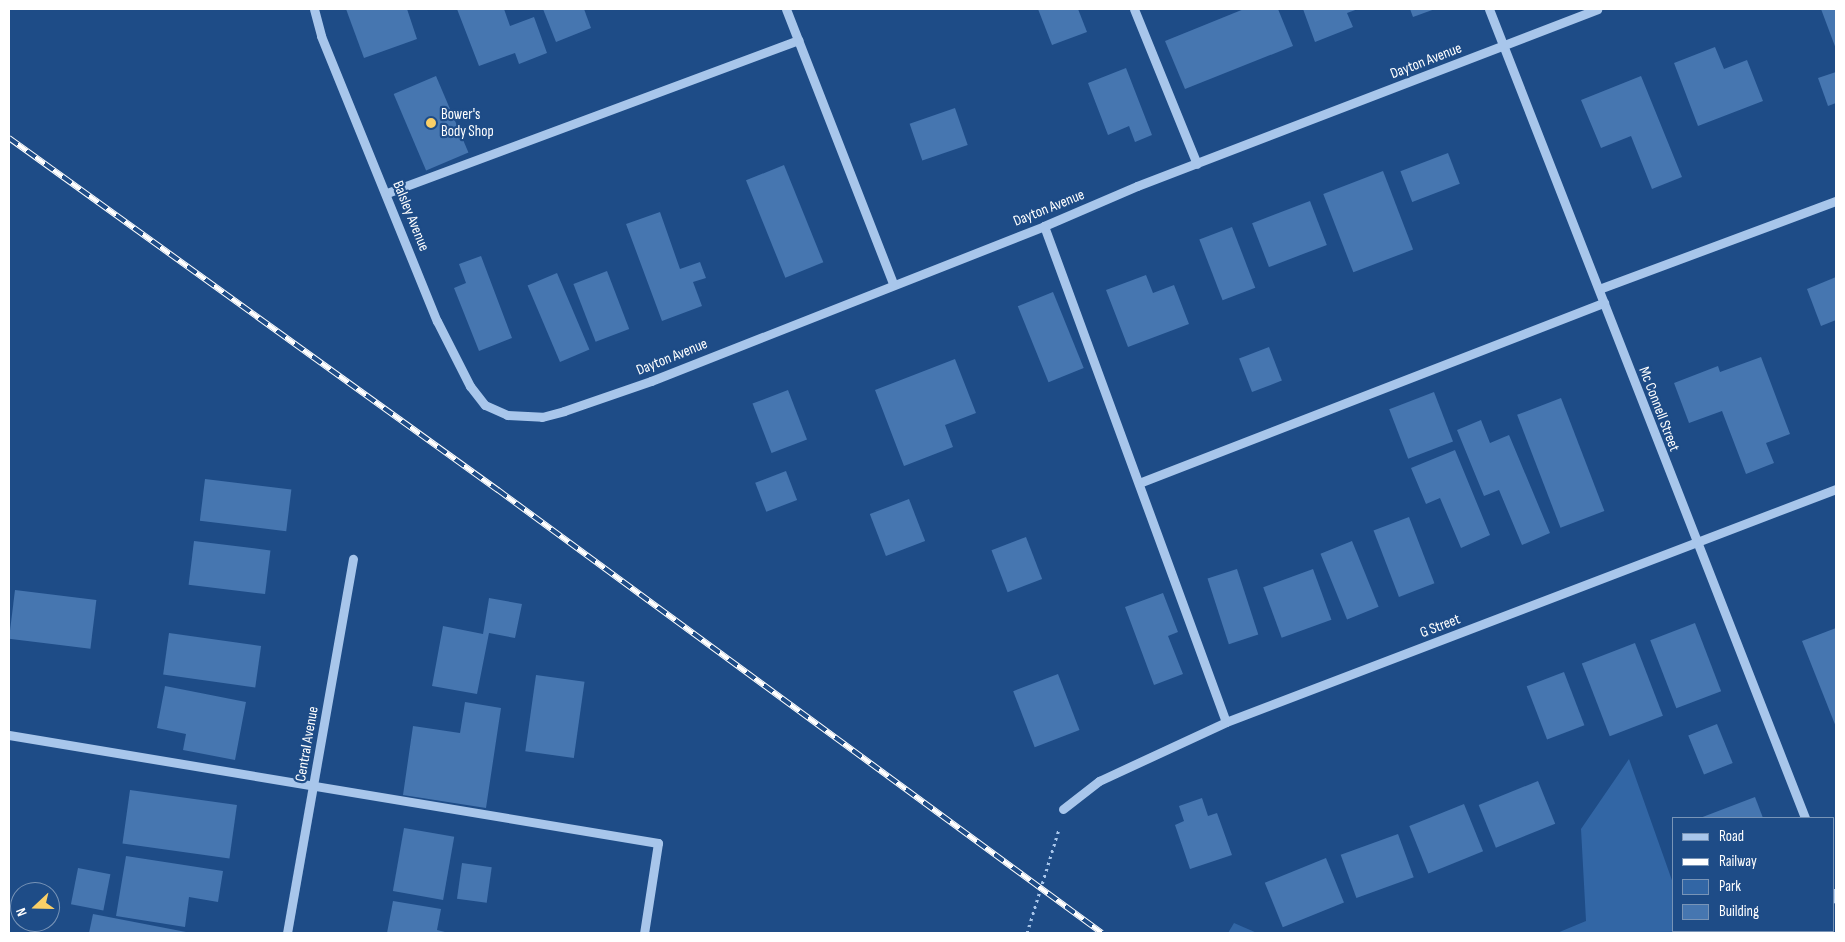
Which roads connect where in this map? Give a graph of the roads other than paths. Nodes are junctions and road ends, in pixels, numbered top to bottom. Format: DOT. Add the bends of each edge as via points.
graph roads {
  1 [pos="314,9"];
  2 [pos="786,9"];
  3 [pos="1134,9"];
  4 [pos="1489,9"];
  5 [pos="1597,9"];
  6 [pos="799,40"];
  7 [pos="1504,46"];
  8 [pos="1197,164"];
  9 [pos="387,193"];
  10 [pos="1836,201"];
  11 [pos="1044,226"];
  12 [pos="893,283"];
  13 [pos="1599,289"];
  14 [pos="1604,303"];
  15 [pos="507,415"];
  16 [pos="1139,483"];
  17 [pos="1836,489"];
  18 [pos="1697,543"];
  19 [pos="353,559"];
  20 [pos="1226,722"];
  21 [pos="9,736"];
  22 [pos="313,787"];
  23 [pos="1063,809"];
  24 [pos="1805,817"];
  25 [pos="287,933"];
  26 [pos="644,933"];
  1 -- 9 [label="street, Balsley Avenue" via="321,36"];
  2 -- 6 [label="street"];
  3 -- 8 [label="street"];
  4 -- 7 [label="street, Mc Connell Street"];
  5 -- 7 [label="street, Dayton Avenue"];
  6 -- 9 [label="street"];
  6 -- 12 [label="street"];
  7 -- 8 [label="street, Dayton Avenue"];
  7 -- 13 [label="street, Mc Connell Street"];
  8 -- 11 [label="street, Dayton Avenue"];
  9 -- 15 [label="street, Balsley Avenue" via="438,320 470,386 485,405"];
  10 -- 13 [label="street"];
  11 -- 12 [label="street, Dayton Avenue"];
  11 -- 16 [label="street"];
  12 -- 15 [label="street, Dayton Avenue" via="651,381 564,412 542,416"];
  13 -- 14 [label="street, Mc Connell Street"];
  14 -- 16 [label="street"];
  14 -- 18 [label="street, Mc Connell Street"];
  16 -- 20 [label="street"];
  17 -- 18 [label="street, G Street"];
  18 -- 20 [label="street, G Street"];
  18 -- 24 [label="street, Mc Connell Street"];
  19 -- 22 [label="street, Central Avenue"];
  20 -- 23 [label="street, G Street" via="1100,781"];
  21 -- 22 [label="street"];
  22 -- 25 [label="street, Central Avenue"];
  22 -- 26 [label="street" via="658,842"];
}
